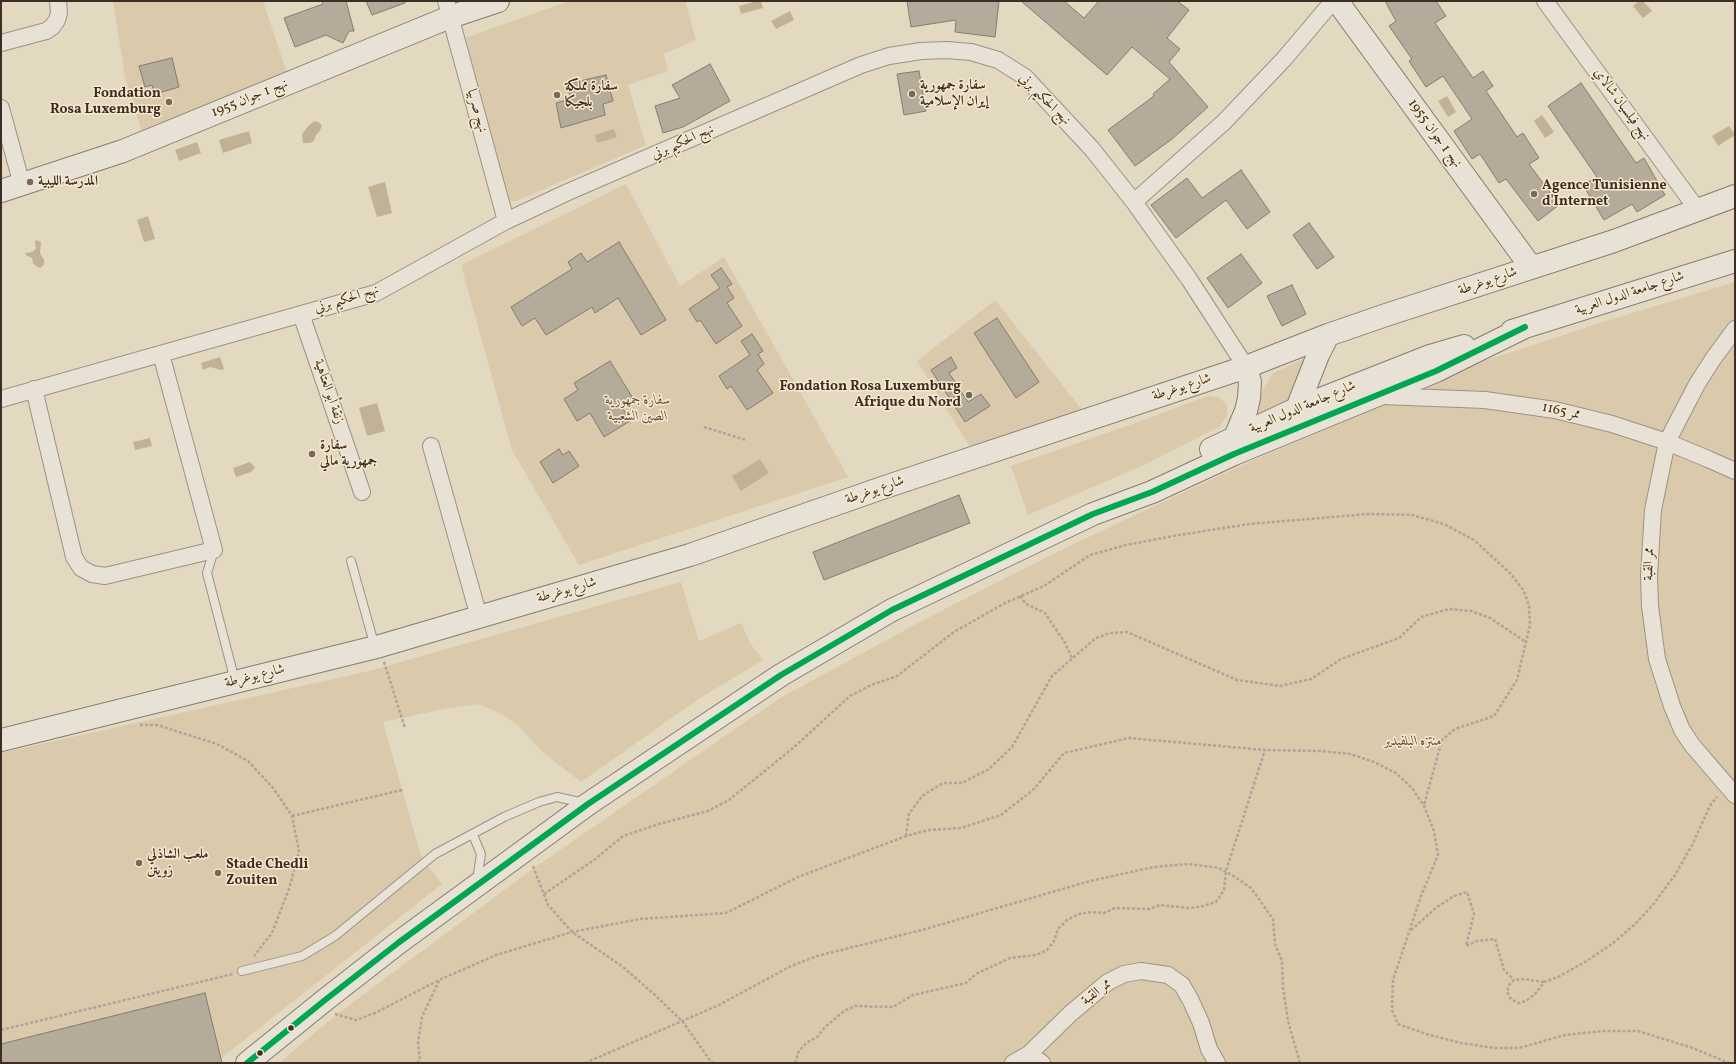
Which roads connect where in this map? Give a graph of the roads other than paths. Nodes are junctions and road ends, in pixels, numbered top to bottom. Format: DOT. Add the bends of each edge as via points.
graph roads {
  1 [pos="58,1"];
  2 [pos="498,1"];
  3 [pos="1333,1"];
  4 [pos="1337,1"];
  5 [pos="1545,1"];
  6 [pos="448,9"];
  7 [pos="1,43"];
  8 [pos="1,108"];
  9 [pos="22,185"];
  10 [pos="1,191"];
  11 [pos="1735,196"];
  12 [pos="1134,202"];
  13 [pos="1696,209"];
  14 [pos="506,221"];
  15 [pos="1735,261"];
  16 [pos="1531,267"];
  17 [pos="301,314"];
  18 [pos="1525,327"];
  19 [pos="1735,329"];
  20 [pos="1328,335"];
  21 [pos="161,354"];
  22 [pos="1246,367"];
  23 [pos="34,389"];
  24 [pos="1379,396"];
  25 [pos="1,399"];
  26 [pos="1298,408"];
  27 [pos="1283,434"];
  28 [pos="1234,438"];
  29 [pos="1667,442"];
  30 [pos="431,446"];
  31 [pos="1225,458"];
  32 [pos="1735,471"];
  33 [pos="362,492"];
  34 [pos="1093,514"];
  35 [pos="214,550"];
  36 [pos="351,561"];
  37 [pos="479,617"];
  38 [pos="375,647"];
  39 [pos="235,682"];
  40 [pos="1,740"];
  41 [pos="1730,790"];
  42 [pos="588,804"];
  43 [pos="473,835"];
  44 [pos="476,884"];
  45 [pos="242,971"];
  46 [pos="1029,1054"];
  47 [pos="247,1063"];
  48 [pos="1013,1063"];
  49 [pos="1042,1063"];
  50 [pos="1217,1063"];
  1 -- 7 [label="street" via="59,12 52,27 46,31"];
  2 -- 6 [label="street, نهج 1 جوان 1955"];
  3 -- 12 [label="street" via="1284,59 1224,122"];
  4 -- 16 [label="street, نهج 1 جوان 1955"];
  5 -- 13 [label="street, نهج فيلسيان شالاي"];
  6 -- 9 [label="street, نهج 1 جوان 1955" via="123,151"];
  6 -- 14 [label="street, نهج صربيا"];
  8 -- 9 [label="street"];
  9 -- 10 [label="street, نهج 1 جوان 1955"];
  11 -- 13 [label="street, شارع يوغرطة"];
  12 -- 14 [label="street, نهج الحكيم برني" via="1092,150 1025,77 998,60 971,52 947,50 890,56 861,65"];
  12 -- 22 [label="street, نهج الحكيم برني" via="1189,279"];
  13 -- 16 [label="street, شارع يوغرطة" via="1614,241"];
  14 -- 17 [label="street, نهج الحكيم برني" via="376,293"];
  15 -- 18 [label="street, شارع جامعة الدول العربية"];
  16 -- 20 [label="street, شارع يوغرطة"];
  17 -- 21 [label="street, نهج الحكيم برني"];
  17 -- 33 [label="street, زنقة أبو العتاهية"];
  18 -- 24 [label="street, شارع جامعة الدول العربية"];
  18 -- 26 [label="street, شارع جامعة الدول العربية" via="1430,356"];
  19 -- 29 [label="street, ممر القبة" via="1697,384"];
  20 -- 22 [label="street, شارع يوغرطة"];
  20 -- 26 [label="street"];
  21 -- 23 [label="street, نهج الحكيم برني"];
  21 -- 35 [label="street"];
  22 -- 28 [label="street" via="1250,382 1249,398"];
  22 -- 37 [label="street, شارع يوغرطة" via="690,555"];
  23 -- 25 [label="street, نهج الحكيم برني"];
  23 -- 35 [label="street" via="74,557 81,568 92,574 105,576"];
  24 -- 27 [label="street, شارع جامعة الدول العربية"];
  24 -- 29 [label="street, ممر 1165" via="1484,400 1535,407 1612,424"];
  26 -- 27 [label="street"];
  26 -- 28 [label="street, شارع جامعة الدول العربية"];
  27 -- 31 [label="street, شارع جامعة الدول العربية"];
  28 -- 31 [label="street"];
  28 -- 34 [label="street, شارع جامعة الدول العربية" via="1152,479"];
  29 -- 32 [label="street, ممر 1165"];
  29 -- 41 [label="street, ممر القبة" via="1653,510 1650,540 1650,606 1657,658 1682,730"];
  30 -- 37 [label="street"];
  31 -- 34 [label="street, شارع جامعة الدول العربية" via="1152,492"];
  34 -- 42 [label="street, شارع جامعة الدول العربية" via="879,618 781,675"];
  35 -- 39 [label="lane" via="207,573"];
  36 -- 38 [label="lane"];
  37 -- 38 [label="street, شارع يوغرطة"];
  38 -- 39 [label="street, شارع يوغرطة"];
  39 -- 40 [label="street, شارع يوغرطة"];
  42 -- 43 [label="lane" via="557,797 504,817"];
  42 -- 44 [label="street, شارع جامعة الدول العربية"];
  43 -- 44 [label="lane" via="481,854"];
  43 -- 45 [label="lane" via="435,854 335,936 302,956"];
  44 -- 47 [label="street, شارع جامعة الدول العربية"];
  46 -- 48 [label="street, ممر القبة"];
  46 -- 49 [label="street"];
  46 -- 50 [label="street, ممر القبة" via="1071,1013 1108,982 1124,974 1141,971 1168,974 1182,985"];
}
